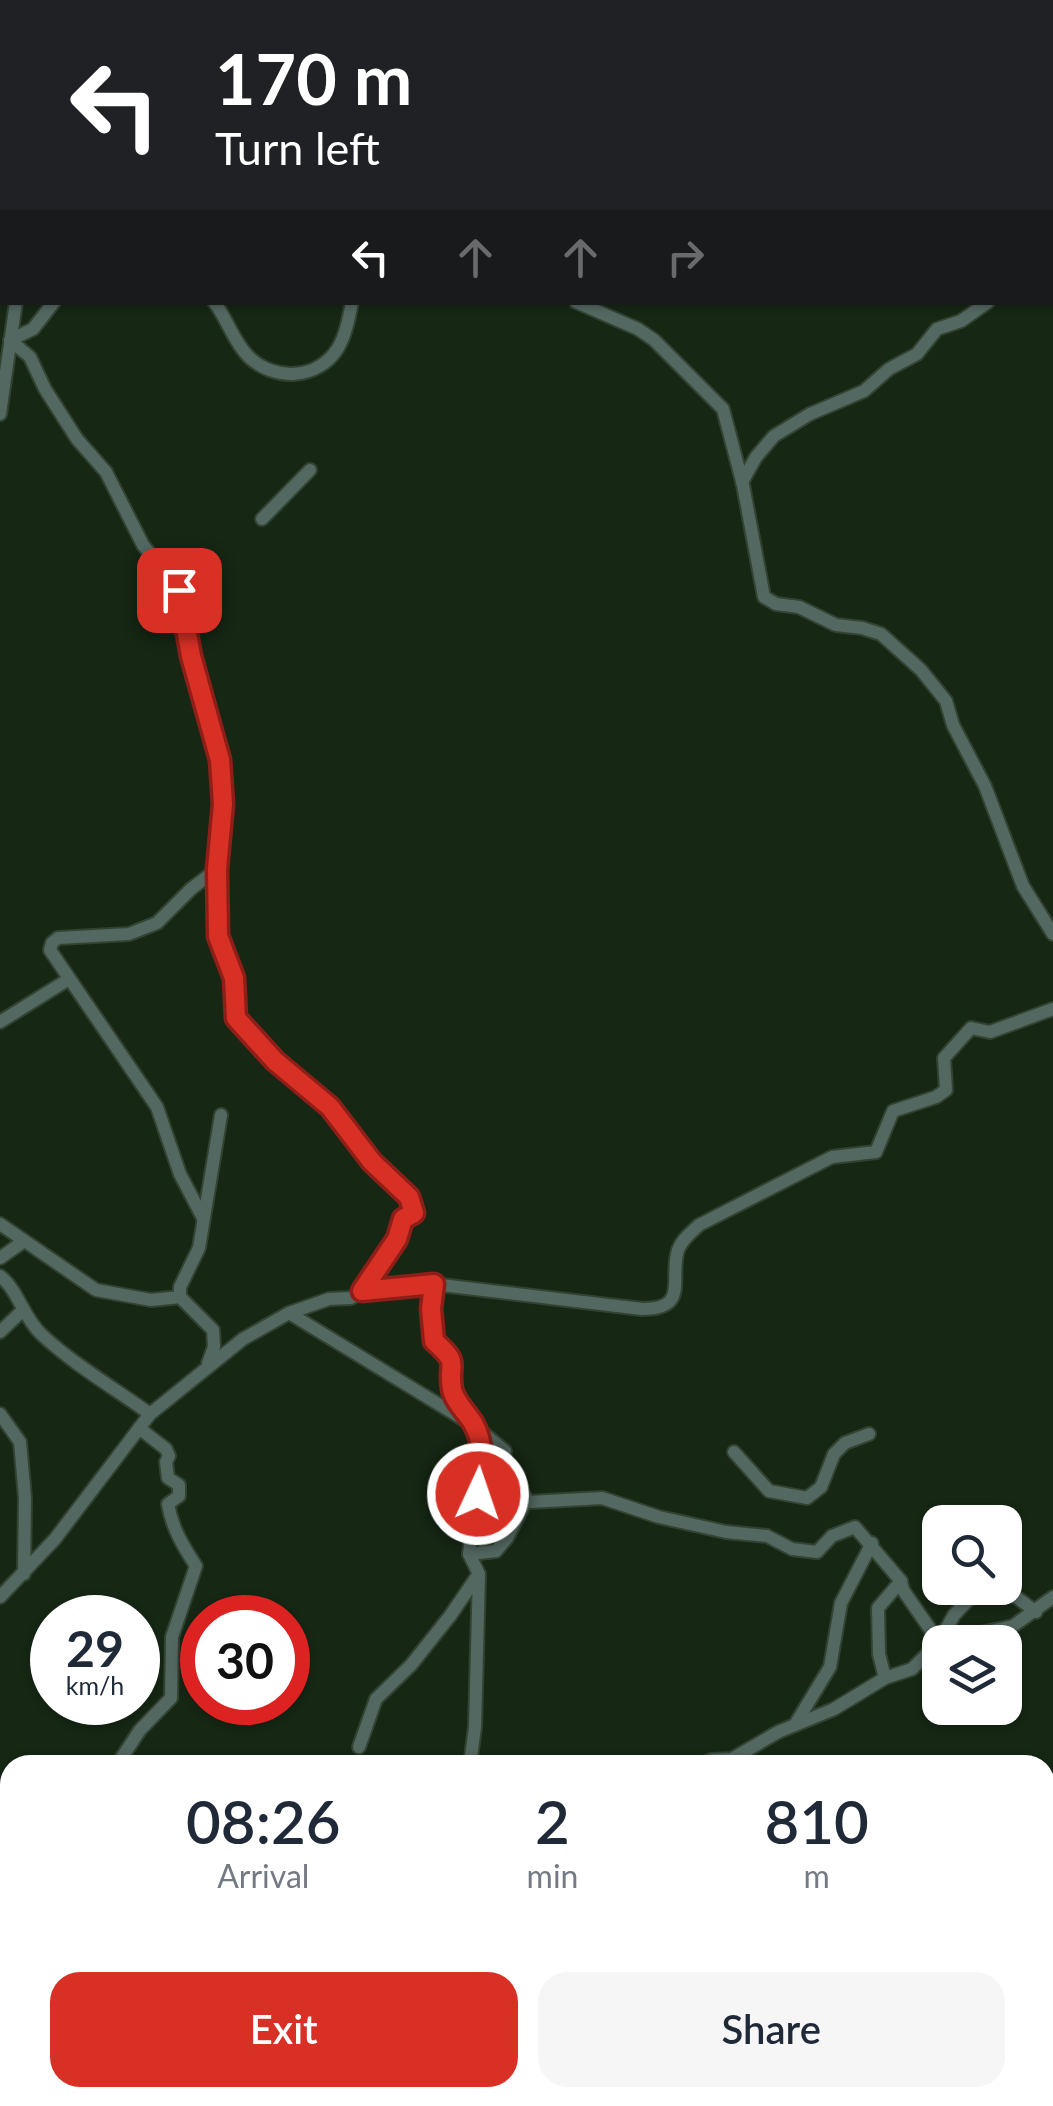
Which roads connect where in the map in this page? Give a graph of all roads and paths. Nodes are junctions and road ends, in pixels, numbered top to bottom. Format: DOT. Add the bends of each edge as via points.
graph roads {
  1 [pos="16,305"];
  2 [pos="52,305"];
  3 [pos="216,305"];
  4 [pos="351,305"];
  5 [pos="583,305"];
  6 [pos="984,305"];
  7 [pos="10,340"];
  8 [pos="0,414"];
  9 [pos="310,470"];
  10 [pos="742,482"];
  11 [pos="262,519"];
  12 [pos="217,869"];
  13 [pos="1053,934"];
  14 [pos="69,979"];
  15 [pos="1053,1009"];
  16 [pos="0,1022"];
  17 [pos="221,1115"];
  18 [pos="203,1218"];
  19 [pos="0,1224"];
  20 [pos="24,1241"];
  21 [pos="0,1258"];
  22 [pos="0,1276"];
  23 [pos="434,1284"];
  24 [pos="362,1291"];
  25 [pos="180,1297"];
  26 [pos="22,1310"];
  27 [pos="289,1313"];
  28 [pos="0,1332"];
  29 [pos="207,1365"];
  30 [pos="0,1414"];
  31 [pos="150,1414"];
  32 [pos="476,1427"];
  33 [pos="140,1428"];
  34 [pos="869,1434"];
  35 [pos="734,1452"];
  36 [pos="526,1500"];
  37 [pos="872,1544"];
  38 [pos="469,1554"];
  39 [pos="24,1574"];
  40 [pos="479,1574"];
  41 [pos="901,1581"];
  42 [pos="0,1597"];
  43 [pos="1053,1598"];
  44 [pos="1036,1612"];
  45 [pos="927,1625"];
  46 [pos="948,1625"];
  47 [pos="1011,1625"];
  48 [pos="922,1659"];
  49 [pos="884,1678"];
  50 [pos="795,1725"];
  51 [pos="359,1746"];
  52 [pos="124,1755"];
  53 [pos="472,1755"];
  54 [pos="739,1755"];
  1 -- 7 [label="street"];
  2 -- 7 [label="street" via="32,330"];
  3 -- 4 [label="street" via="252,360 294,375 328,360"];
  5 -- 10 [label="street" via="654,340 724,410"];
  6 -- 10 [label="street" via="937,329 922,350 864,391 774,436"];
  7 -- 8 [label="street"];
  7 -- 12 [label="street" via="30,356 44,390 179,590 220,760"];
  9 -- 11 [label="street"];
  10 -- 13 [label="street" via="764,596 836,625 880,634 928,678 946,701 1023,886"];
  12 -- 14 [label="street" via="157,924 129,934 58,938 50,950"];
  12 -- 24 [label="street" via="218,936 234,978 236,1018 275,1061 317,1093 409,1197 414,1213 403,1219"];
  14 -- 16 [label="street"];
  14 -- 18 [label="street" via="157,1107"];
  15 -- 23 [label="street" via="990,1032 971,1028 944,1058 946,1090 893,1111 876,1152 832,1157 699,1225 677,1252 677,1284 665,1306 642,1309"];
  17 -- 18 [label="street"];
  18 -- 25 [label="street"];
  19 -- 20 [label="street"];
  20 -- 21 [label="street"];
  20 -- 25 [label="street" via="96,1290 151,1300"];
  22 -- 26 [label="street"];
  23 -- 24 [label="street"];
  23 -- 32 [label="street" via="434,1341 454,1365 452,1392"];
  24 -- 27 [label="street"];
  25 -- 29 [label="street" via="213,1330"];
  26 -- 28 [label="street"];
  26 -- 31 [label="street" via="52,1343"];
  27 -- 29 [label="street"];
  27 -- 32 [label="street"];
  29 -- 31 [label="street"];
  30 -- 39 [label="street" via="20,1442"];
  31 -- 33 [label="street"];
  32 -- 36 [label="street" via="506,1452 502,1467"];
  32 -- 38 [label="street" via="482,1464"];
  33 -- 39 [label="street"];
  33 -- 52 [label="street" via="169,1456 168,1478 179,1485 180,1496 168,1504 171,1519 196,1566 172,1637 171,1698"];
  34 -- 35 [label="street" via="834,1454 821,1487 807,1498 769,1492"];
  36 -- 37 [label="street" via="602,1498 659,1517 766,1536 797,1551 818,1552 850,1527"];
  36 -- 38 [label="street" via="496,1551"];
  37 -- 41 [label="street"];
  37 -- 50 [label="street" via="841,1602 830,1666"];
  38 -- 40 [label="street"];
  39 -- 42 [label="street"];
  40 -- 51 [label="street" via="376,1699"];
  40 -- 53 [label="street"];
  41 -- 45 [label="street"];
  41 -- 49 [label="street" via="878,1608"];
  43 -- 44 [label="street"];
  44 -- 46 [label="street" via="1015,1596 981,1592"];
  44 -- 47 [label="street"];
  48 -- 49 [label="street"];
  49 -- 50 [label="street"];
  50 -- 54 [label="street"];
}
